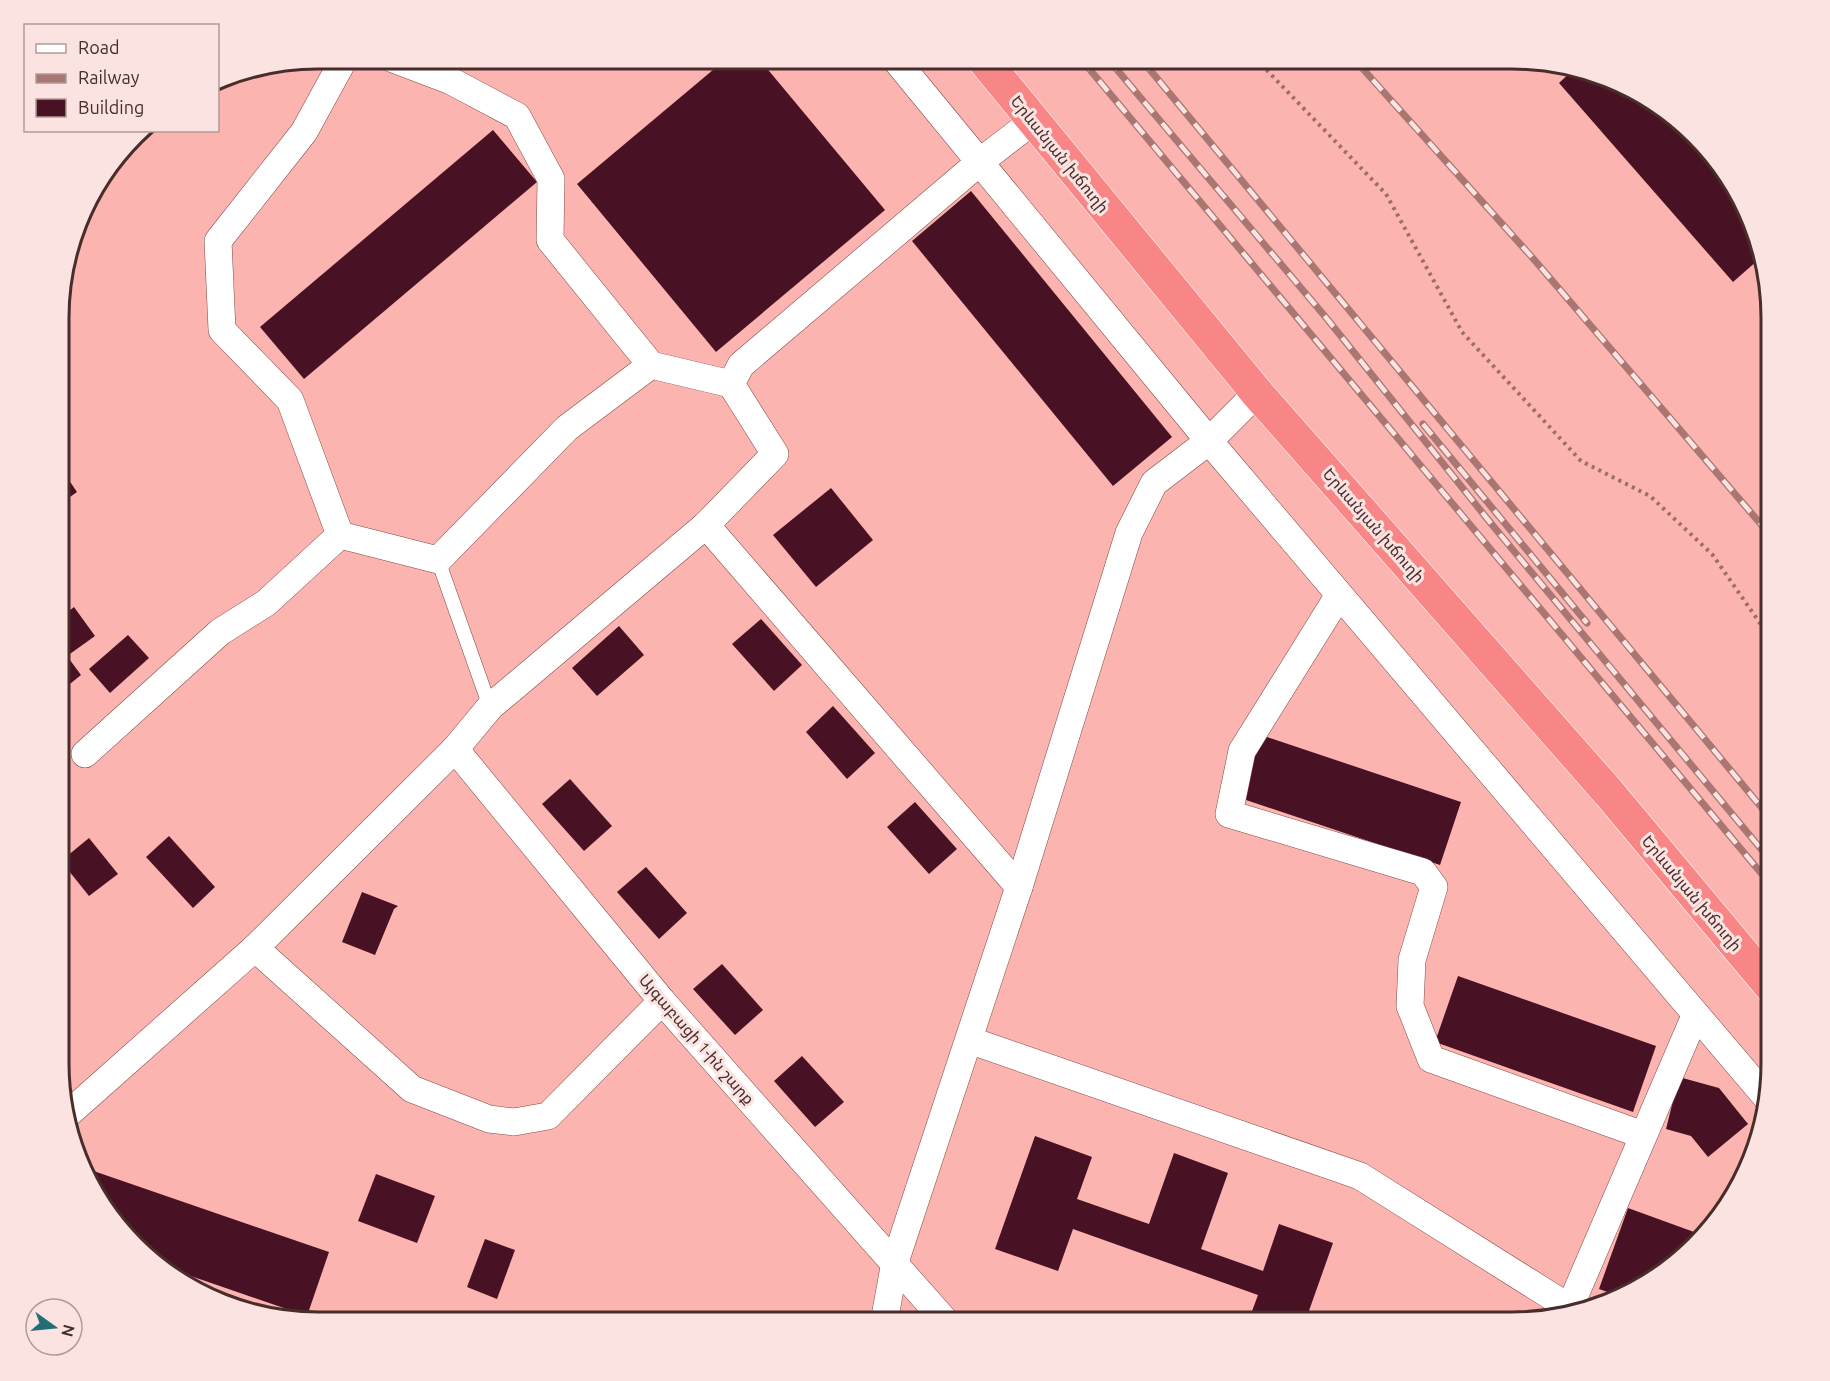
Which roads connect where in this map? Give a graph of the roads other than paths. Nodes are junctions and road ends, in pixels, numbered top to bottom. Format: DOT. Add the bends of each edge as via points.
graph roads {
  1 [pos="338,69"];
  2 [pos="421,69"];
  3 [pos="903,69"];
  4 [pos="991,69"];
  5 [pos="1033,121"];
  6 [pos="981,161"];
  7 [pos="651,365"];
  8 [pos="731,384"];
  9 [pos="1257,393"];
  10 [pos="1209,441"];
  11 [pos="706,525"];
  12 [pos="340,535"];
  13 [pos="438,560"];
  14 [pos="1339,595"];
  15 [pos="490,707"];
  16 [pos="455,749"];
  17 [pos="85,754"];
  18 [pos="1019,887"];
  19 [pos="255,948"];
  20 [pos="1761,975"];
  21 [pos="662,1001"];
  22 [pos="1695,1016"];
  23 [pos="969,1040"];
  24 [pos="1759,1089"];
  25 [pos="73,1109"];
  26 [pos="1643,1135"];
  27 [pos="895,1262"];
  28 [pos="1572,1305"];
  29 [pos="1566,1306"];
  30 [pos="886,1312"];
  31 [pos="938,1312"];
  1 -- 12 [label="street" via="304,132 218,241 222,330 290,400"];
  2 -- 7 [label="street" via="517,116 551,179 550,240"];
  3 -- 6 [label="street"];
  4 -- 5 [label="highway, Երևանյան խճուղի"];
  5 -- 6 [label="street"];
  5 -- 9 [label="highway, Երևանյան խճուղի"];
  6 -- 8 [label="street" via="741,365"];
  6 -- 10 [label="street"];
  7 -- 8 [label="street"];
  7 -- 13 [label="street" via="567,428"];
  8 -- 11 [label="street" via="775,454"];
  9 -- 10 [label="street"];
  9 -- 20 [label="highway, Երևանյան խճուղի" via="1609,793"];
  10 -- 14 [label="street"];
  10 -- 18 [label="street" via="1154,483 1129,533"];
  11 -- 15 [label="street"];
  11 -- 18 [label="street"];
  12 -- 13 [label="street"];
  12 -- 17 [label="street" via="266,603 220,632"];
  13 -- 15 [label="lane"];
  14 -- 22 [label="street"];
  14 -- 26 [label="street" via="1242,751 1228,814 1423,872 1434,887 1412,960 1410,1006 1431,1059"];
  15 -- 16 [label="street"];
  16 -- 19 [label="street"];
  16 -- 21 [label="street, Այգաբացի 1-ին շարք"];
  18 -- 23 [label="street"];
  19 -- 21 [label="street" via="412,1089 489,1119 514,1122 548,1116"];
  19 -- 25 [label="street"];
  21 -- 27 [label="street, Այգաբացի 1-ին շարք"];
  22 -- 24 [label="street"];
  22 -- 26 [label="street"];
  23 -- 27 [label="street"];
  23 -- 29 [label="street" via="1360,1176"];
  26 -- 28 [label="street"];
  27 -- 30 [label="street"];
  27 -- 31 [label="street, Այգաբացի 1-ին շարք"];
}
